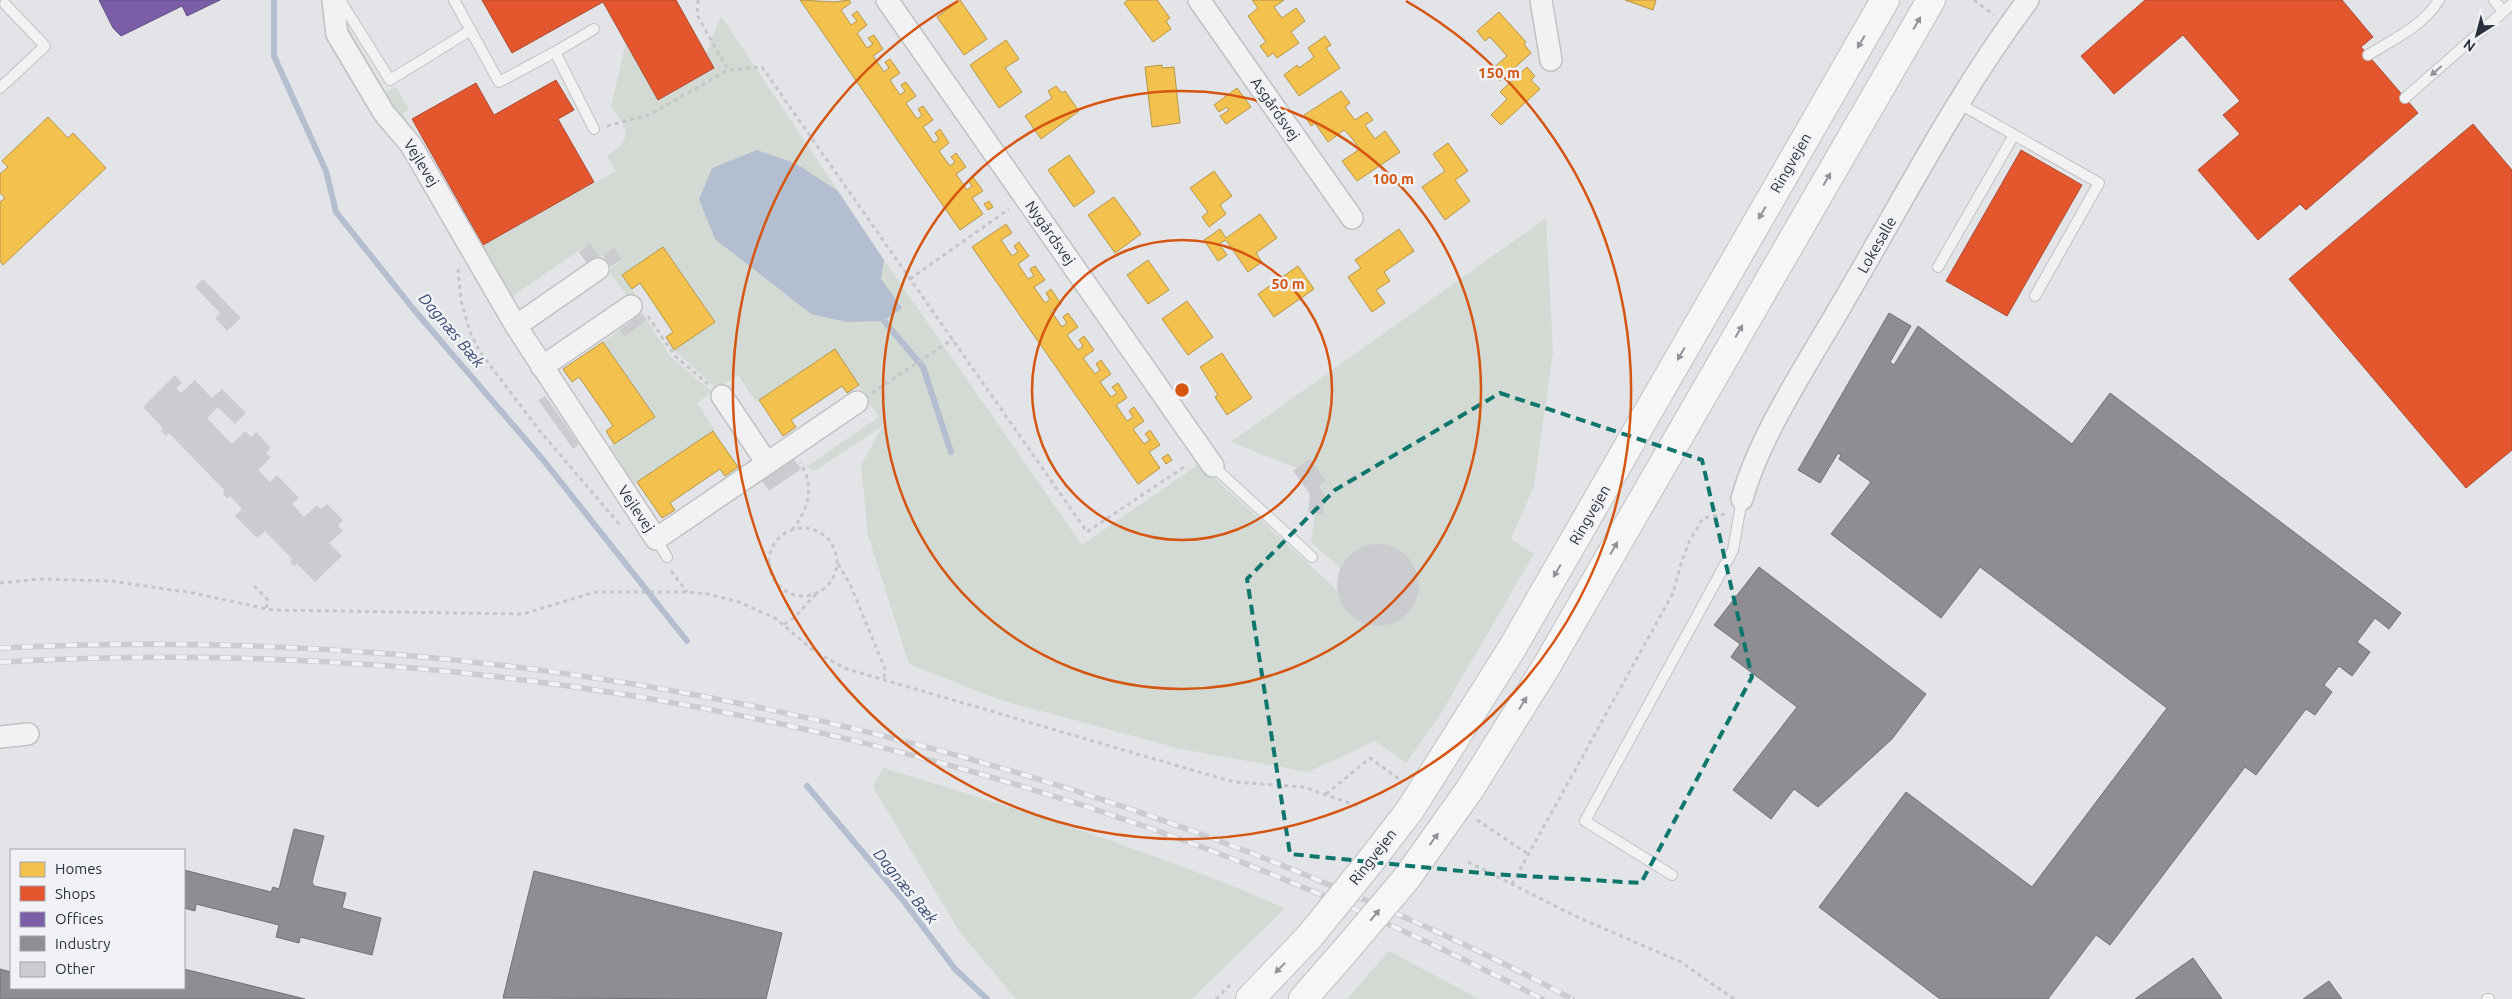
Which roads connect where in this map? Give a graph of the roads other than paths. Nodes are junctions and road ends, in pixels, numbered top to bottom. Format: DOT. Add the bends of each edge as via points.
graph roads {
  1 [pos="333,0"];
  2 [pos="340,0"];
  3 [pos="454,0"];
  4 [pos="887,0"];
  5 [pos="1198,0"];
  6 [pos="1541,0"];
  7 [pos="1885,0"];
  8 [pos="1931,0"];
  9 [pos="2028,0"];
  10 [pos="2439,0"];
  11 [pos="2494,0"];
  12 [pos="5,4"];
  13 [pos="2512,4"];
  14 [pos="2503,11"];
  15 [pos="594,29"];
  16 [pos="471,30"];
  17 [pos="555,52"];
  18 [pos="2368,55"];
  19 [pos="1551,60"];
  20 [pos="0,88"];
  21 [pos="2405,98"];
  22 [pos="1958,103"];
  23 [pos="594,129"];
  24 [pos="2014,135"];
  25 [pos="1352,218"];
  26 [pos="1938,267"];
  27 [pos="598,269"];
  28 [pos="2035,296"];
  29 [pos="631,306"];
  30 [pos="516,326"];
  31 [pos="542,367"];
  32 [pos="722,396"];
  33 [pos="857,402"];
  34 [pos="1208,459"];
  35 [pos="767,463"];
  36 [pos="1741,505"];
  37 [pos="656,539"];
  38 [pos="667,557"];
  39 [pos="1312,557"];
  40 [pos="28,734"];
  41 [pos="0,737"];
  42 [pos="1672,875"];
  43 [pos="1250,999"];
  44 [pos="1303,999"];
  1 -- 30 [label="street, Vejlevej" via="338,34 384,113 411,145"];
  2 -- 16 [label="lane" via="390,80"];
  3 -- 16 [label="lane"];
  4 -- 34 [label="street, Nygårdsvej"];
  5 -- 25 [label="street, Asgårdsvej"];
  6 -- 19 [label="street"];
  7 -- 43 [label="main road, Ringvejen, one-way, bridge" via="1511,650 1410,810 1310,936"];
  44 -- 8 [label="main road, one-way, bridge" via="1406,879 1470,789 1546,667"];
  9 -- 22 [label="street, Lokesalle"];
  10 -- 18 [label="lane" via="2430,14 2415,26"];
  11 -- 14 [label="lane"];
  12 -- 20 [label="lane" via="45,46"];
  13 -- 14 [label="lane"];
  14 -- 21 [label="lane, one-way"];
  15 -- 17 [label="lane"];
  16 -- 17 [label="lane" via="499,82"];
  17 -- 23 [label="lane"];
  22 -- 24 [label="lane"];
  22 -- 36 [label="street, Lokesalle" via="1787,400 1749,473"];
  24 -- 26 [label="lane"];
  24 -- 28 [label="lane" via="2099,183"];
  27 -- 30 [label="street"];
  29 -- 31 [label="street"];
  30 -- 31 [label="street, Vejlevej"];
  31 -- 37 [label="street, Vejlevej"];
  32 -- 35 [label="street"];
  33 -- 35 [label="street, Vejlevej"];
  34 -- 39 [label="lane"];
  35 -- 37 [label="street, Vejlevej"];
  36 -- 42 [label="lane" via="1733,550 1585,821"];
  37 -- 38 [label="lane"];
  40 -- 41 [label="street"];
}
